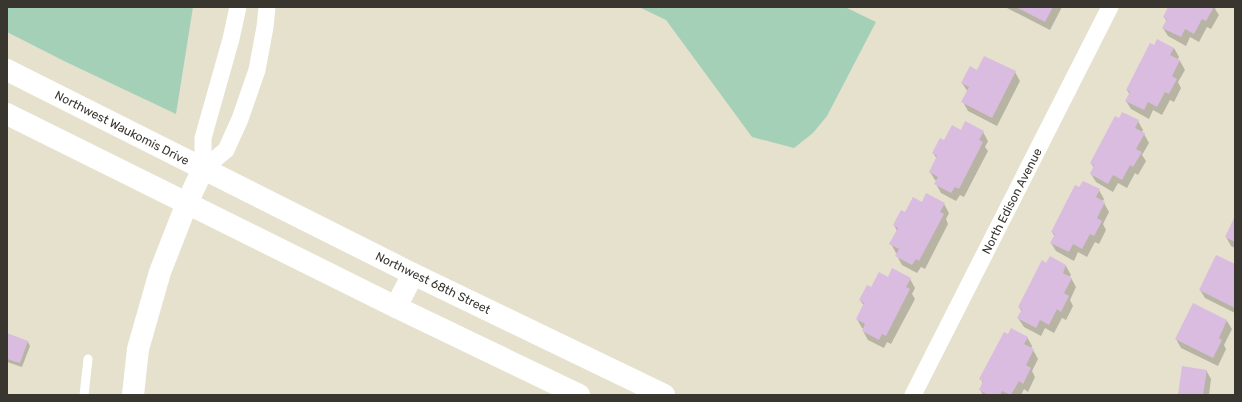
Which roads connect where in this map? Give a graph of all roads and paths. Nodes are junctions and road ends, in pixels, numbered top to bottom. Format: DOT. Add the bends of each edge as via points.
graph roads {
  1 [pos="238,7"];
  2 [pos="267,7"];
  3 [pos="1110,7"];
  4 [pos="7,70"];
  5 [pos="7,114"];
  6 [pos="203,169"];
  7 [pos="187,203"];
  8 [pos="413,274"];
  9 [pos="396,307"];
  10 [pos="88,359"];
  11 [pos="84,395"];
  12 [pos="133,395"];
  13 [pos="578,395"];
  14 [pos="664,395"];
  15 [pos="913,395"];
  1 -- 6 [label="street" via="203,138"];
  2 -- 6 [label="street" via="257,70 240,120 226,150"];
  3 -- 15 [label="street, North Edison Avenue"];
  4 -- 6 [label="main road, Northwest Waukomis Drive"];
  5 -- 7 [label="main road"];
  6 -- 7 [label="main road, Northwest Waukomis Drive"];
  6 -- 8 [label="main road, Northwest 68th Street"];
  7 -- 9 [label="main road"];
  7 -- 12 [label="main road, Northwest Waukomis Drive" via="160,272 138,349"];
  8 -- 9 [label="main road"];
  8 -- 14 [label="main road, Northwest 68th Street"];
  9 -- 13 [label="main road"];
  10 -- 11 [label="lane"];
}
